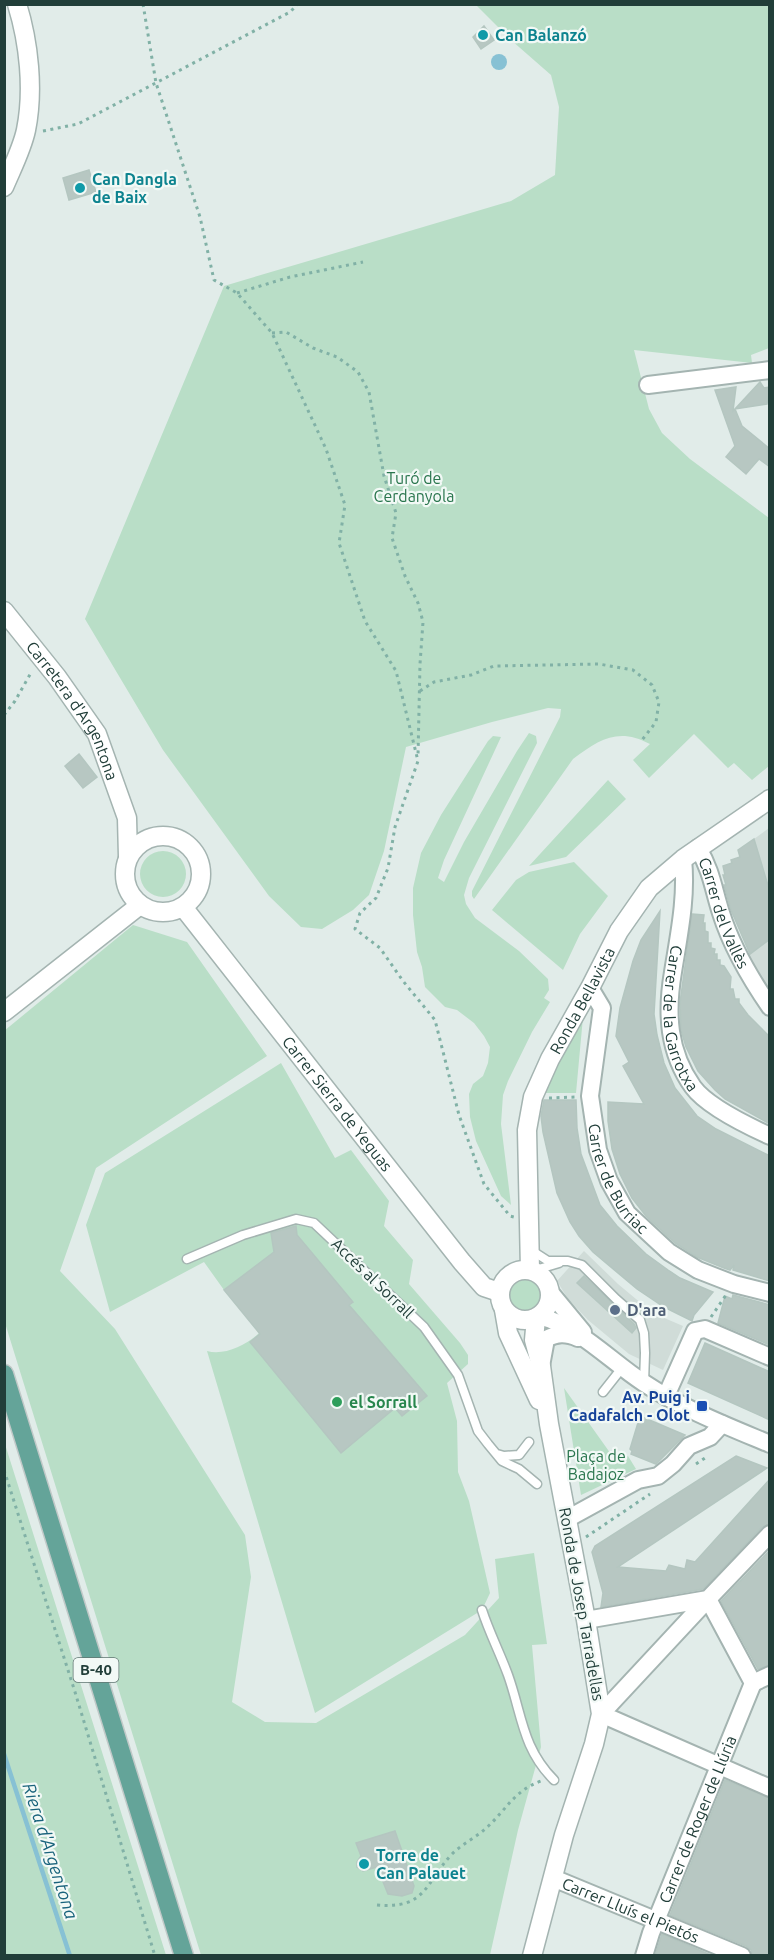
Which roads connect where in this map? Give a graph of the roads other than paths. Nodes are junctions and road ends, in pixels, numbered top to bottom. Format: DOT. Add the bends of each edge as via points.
graph roads {
  1 [pos="17,4"];
  2 [pos="4,187"];
  3 [pos="770,370"];
  4 [pos="648,385"];
  5 [pos="4,611"];
  6 [pos="770,799"];
  7 [pos="127,818"];
  8 [pos="155,836"];
  9 [pos="691,854"];
  10 [pos="128,857"];
  11 [pos="140,905"];
  12 [pos="183,907"];
  13 [pos="590,988"];
  14 [pos="770,1007"];
  15 [pos="4,1012"];
  16 [pos="770,1136"];
  17 [pos="531,1250"];
  18 [pos="187,1259"];
  19 [pos="568,1261"];
  20 [pos="531,1271"];
  21 [pos="550,1292"];
  22 [pos="770,1293"];
  23 [pos="502,1301"];
  24 [pos="538,1317"];
  25 [pos="593,1344"];
  26 [pos="770,1357"];
  27 [pos="541,1366"];
  28 [pos="622,1368"];
  29 [pos="4,1374"];
  30 [pos="644,1383"];
  31 [pos="603,1392"];
  32 [pos="666,1396"];
  33 [pos="4,1397"];
  34 [pos="549,1424"];
  35 [pos="722,1424"];
  36 [pos="529,1442"];
  37 [pos="770,1444"];
  38 [pos="493,1452"];
  39 [pos="537,1485"];
  40 [pos="567,1519"];
  41 [pos="770,1534"];
  42 [pos="708,1599"];
  43 [pos="482,1610"];
  44 [pos="586,1620"];
  45 [pos="770,1675"];
  46 [pos="753,1683"];
  47 [pos="601,1714"];
  48 [pos="719,1767"];
  49 [pos="554,1780"];
  50 [pos="770,1788"];
  51 [pos="553,1878"];
  52 [pos="656,1921"];
  53 [pos="178,1956"];
  54 [pos="184,1956"];
  55 [pos="532,1956"];
  56 [pos="644,1956"];
  57 [pos="742,1956"];
  1 -- 2 [label="street" via="28,59 30,95 26,130"];
  3 -- 4 [label="street"];
  5 -- 7 [label="street, Carretera d'Argentona" via="97,734"];
  6 -- 9 [label="street, Ronda Bellavista"];
  7 -- 8 [label="street"];
  7 -- 10 [label="street, Carretera d'Argentona"];
  8 -- 10 [label="street" via="144,840"];
  8 -- 12 [label="street" via="185,842 198,858 200,887"];
  9 -- 13 [label="street, Ronda Bellavista" via="649,888 620,931"];
  9 -- 14 [label="street, Carrer del Vallès" via="709,867 721,914 741,963"];
  9 -- 16 [label="street, Carrer de la Garrotxa" via="669,998 673,1045 694,1088 718,1108"];
  10 -- 11 [label="street" via="125,880"];
  11 -- 12 [label="street" via="157,912"];
  11 -- 15 [label="street"];
  12 -- 23 [label="street, Carrer Sierra de Yeguas" via="472,1275"];
  13 -- 17 [label="street, Ronda Bellavista" via="550,1059 529,1115"];
  13 -- 22 [label="street, Carrer de Burriac" via="602,1008 590,1096 598,1150 627,1213 669,1252 699,1270"];
  17 -- 19 [label="lane" via="548,1260"];
  17 -- 20 [label="street, Ronda Bellavista"];
  18 -- 38 [label="lane, Accés al Sorrall" via="243,1235 296,1219 314,1223 424,1327 458,1375 478,1431"];
  19 -- 20 [label="lane"];
  19 -- 30 [label="lane" via="582,1265 640,1320 645,1343"];
  20 -- 21 [label="street" via="546,1281"];
  20 -- 23 [label="street" via="512,1273 504,1281"];
  21 -- 24 [label="street" via="548,1306"];
  21 -- 25 [label="street"];
  23 -- 24 [label="street" via="515,1319"];
  23 -- 34 [label="street, Ronda de Josep Tarradellas" via="508,1333"];
  24 -- 25 [label="street" via="563,1324"];
  24 -- 27 [label="street, Ronda de Josep Tarradellas" via="534,1340"];
  25 -- 27 [label="street, Ronda de Josep Tarradellas" via="571,1335 553,1335 546,1339"];
  25 -- 28 [label="street"];
  26 -- 32 [label="street" via="705,1329 695,1331"];
  27 -- 34 [label="street, Ronda de Josep Tarradellas"];
  28 -- 30 [label="street"];
  28 -- 31 [label="lane"];
  29 -- 54 [label="main road, B-40"];
  30 -- 32 [label="street"];
  32 -- 35 [label="street"];
  33 -- 53 [label="main road, B-40"];
  34 -- 40 [label="street, Ronda de Josep Tarradellas"];
  35 -- 37 [label="street"];
  35 -- 40 [label="street" via="710,1437 689,1446 658,1476 638,1480"];
  36 -- 38 [label="lane" via="519,1455"];
  38 -- 39 [label="lane"];
  40 -- 44 [label="street, Ronda de Josep Tarradellas"];
  41 -- 42 [label="street"];
  42 -- 44 [label="street"];
  42 -- 46 [label="street"];
  42 -- 47 [label="street"];
  43 -- 49 [label="lane" via="532,1749 539,1765"];
  44 -- 47 [label="street, Ronda de Josep Tarradellas"];
  45 -- 46 [label="street"];
  46 -- 48 [label="street, Carrer de Roger de Llúria"];
  47 -- 48 [label="street"];
  47 -- 51 [label="street, Ronda de Josep Tarradellas"];
  48 -- 50 [label="street"];
  48 -- 52 [label="street, Carrer de Roger de Llúria"];
  51 -- 52 [label="street, Carrer Lluís el Pietós"];
  51 -- 55 [label="street, Ronda de Josep Tarradellas"];
  52 -- 56 [label="street, Carrer de Roger de Llúria"];
  52 -- 57 [label="street, Carrer Lluís el Pietós"];
}
